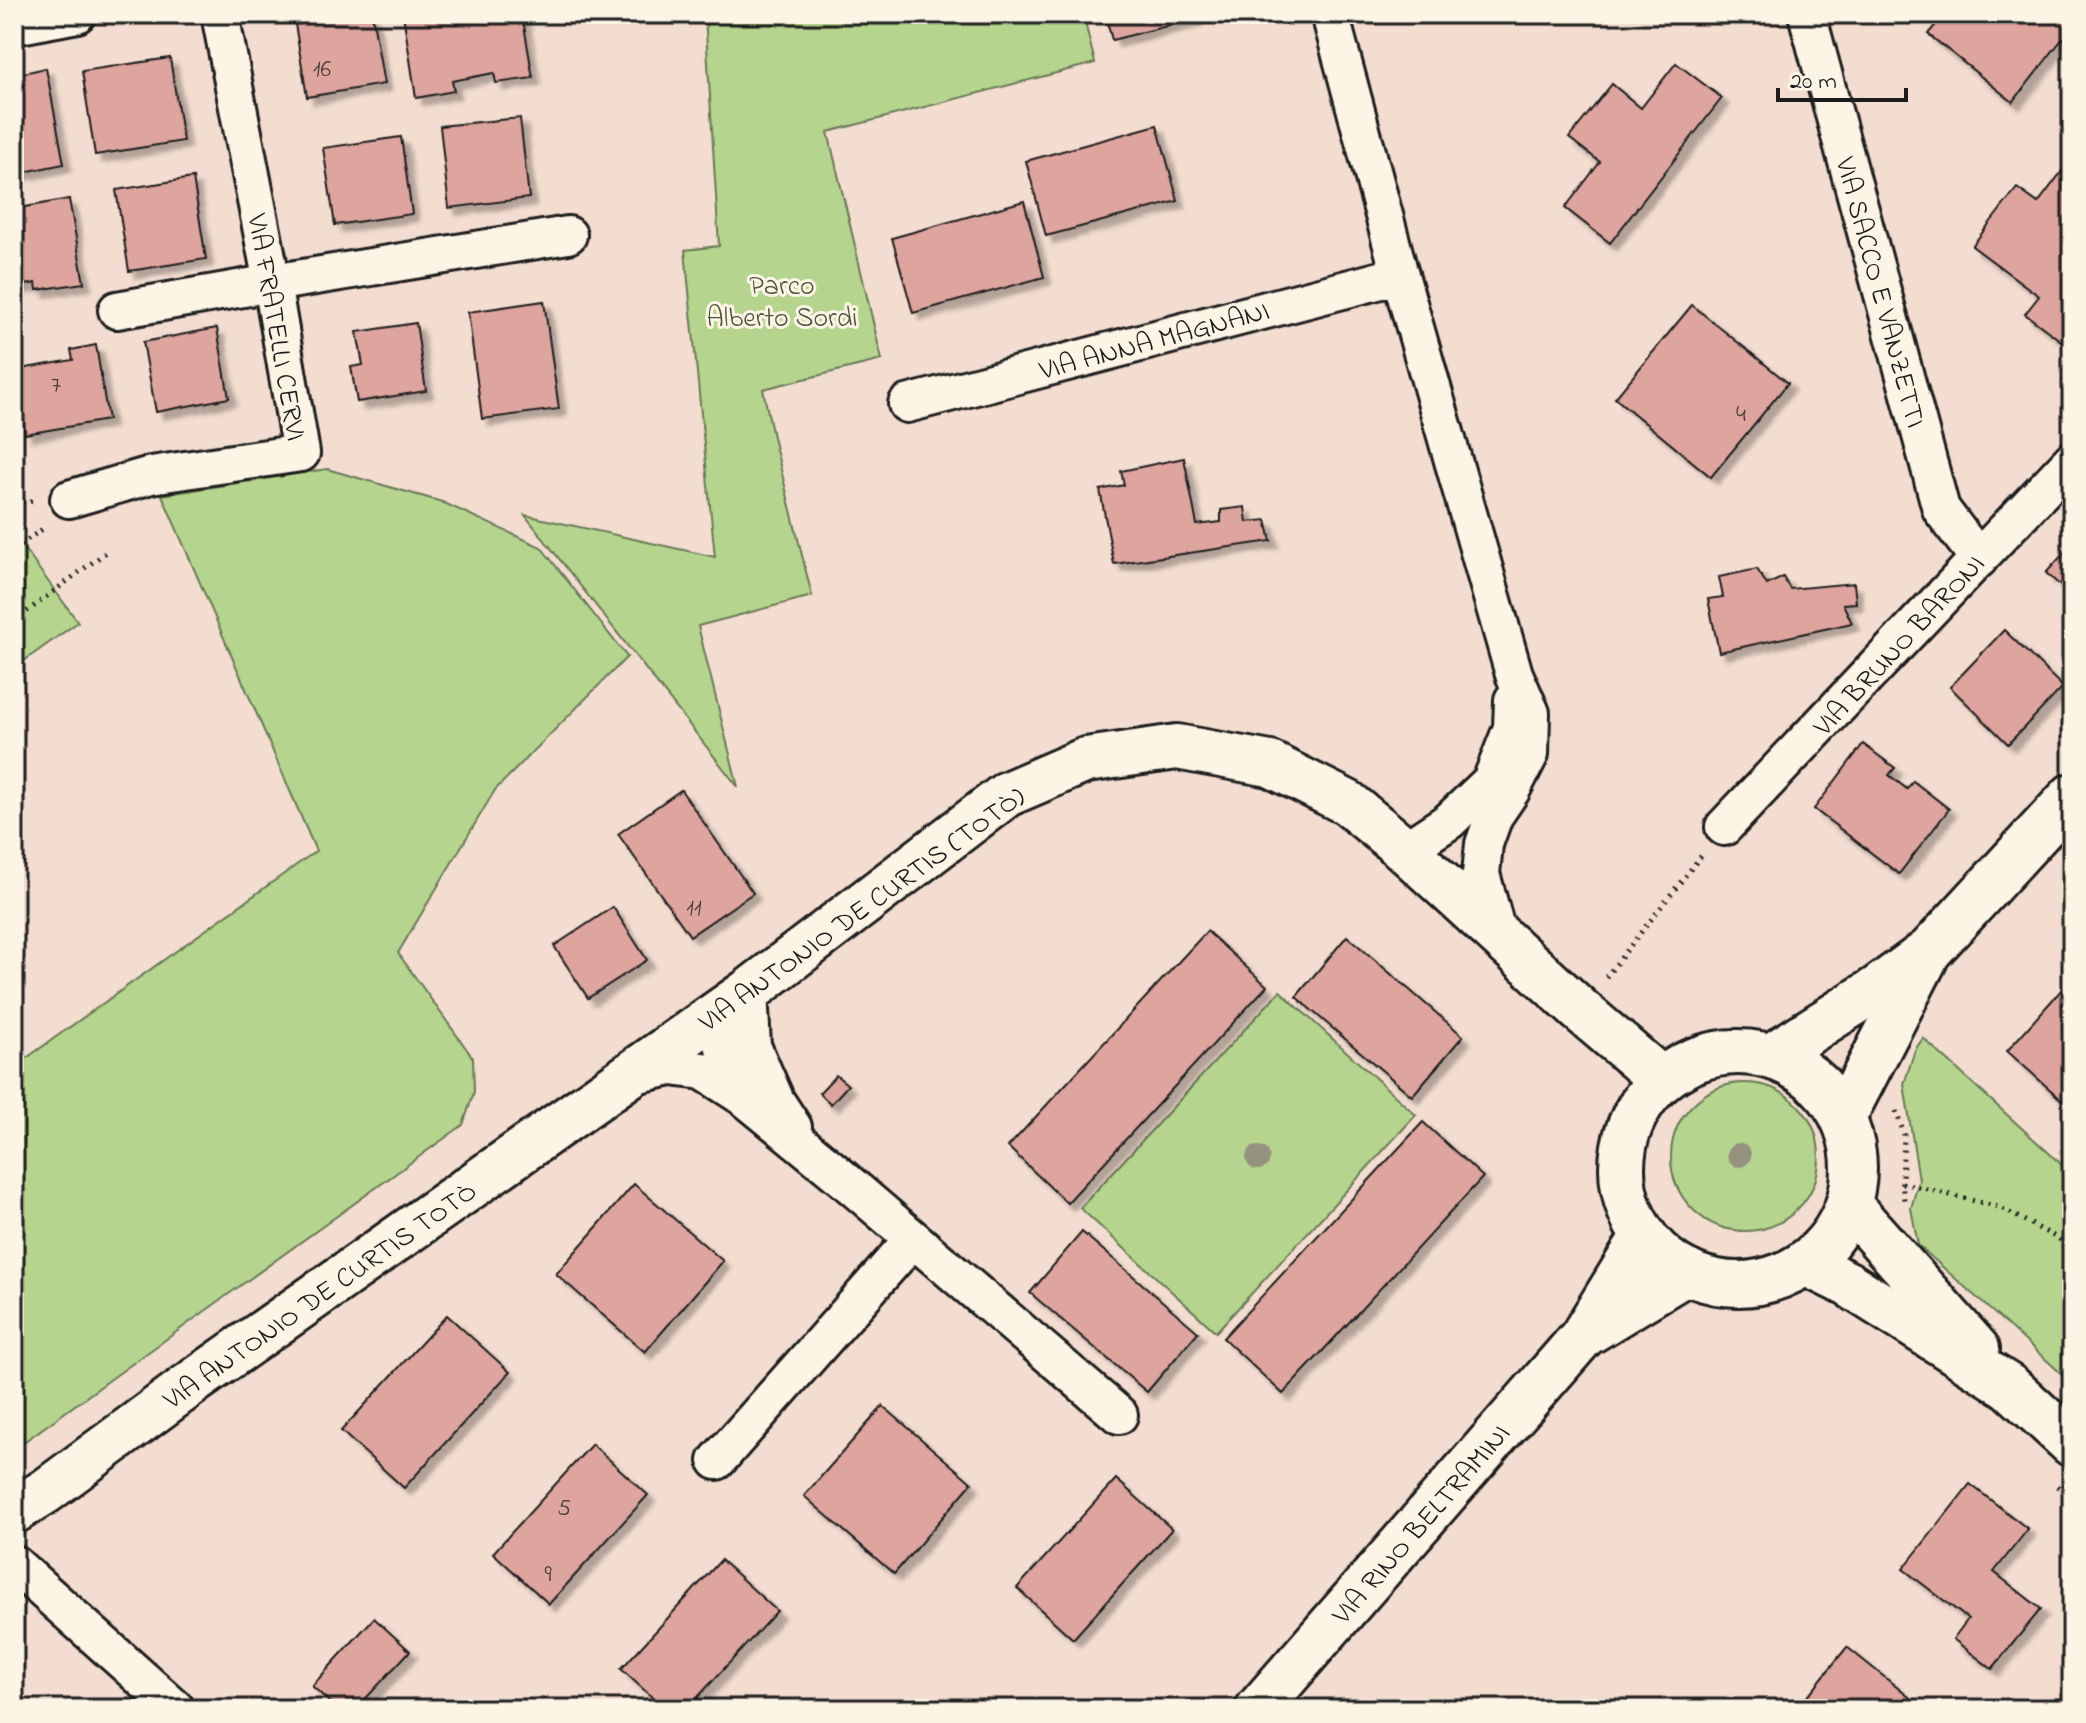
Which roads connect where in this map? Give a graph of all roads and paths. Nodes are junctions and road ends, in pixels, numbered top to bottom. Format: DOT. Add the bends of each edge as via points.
graph roads {
  1 [pos="77,14"];
  2 [pos="220,14"];
  3 [pos="1330,14"];
  4 [pos="1807,14"];
  5 [pos="14,26"];
  6 [pos="568,235"];
  7 [pos="1400,275"];
  8 [pos="272,283"];
  9 [pos="117,310"];
  10 [pos="907,404"];
  11 [pos="2072,460"];
  12 [pos="69,499"];
  13 [pos="105,553"];
  14 [pos="1979,559"];
  15 [pos="14,621"];
  16 [pos="1514,674"];
  17 [pos="2072,796"];
  18 [pos="1724,827"];
  19 [pos="1405,850"];
  20 [pos="1498,935"];
  21 [pos="1930,950"];
  22 [pos="1602,982"];
  23 [pos="733,1002"];
  24 [pos="1771,1056"];
  25 [pos="625,1077"];
  26 [pos="1662,1080"];
  27 [pos="745,1098"];
  28 [pos="1894,1103"];
  29 [pos="1843,1118"];
  30 [pos="807,1148"];
  31 [pos="1902,1183"];
  32 [pos="1850,1206"];
  33 [pos="1905,1209"];
  34 [pos="1644,1236"];
  35 [pos="913,1239"];
  36 [pos="2072,1252"];
  37 [pos="1807,1264"];
  38 [pos="1687,1272"];
  39 [pos="1582,1337"];
  40 [pos="2010,1387"];
  41 [pos="1119,1415"];
  42 [pos="2072,1444"];
  43 [pos="717,1461"];
  44 [pos="14,1511"];
  45 [pos="14,1564"];
  46 [pos="176,1709"];
  47 [pos="1258,1709"];
  1 -- 5 [label="street"];
  2 -- 8 [label="street, VIA FRATELLI CERVI"];
  3 -- 7 [label="street"];
  4 -- 14 [label="street, VIA SACCO E VANZETTI" via="1941,509"];
  6 -- 8 [label="street"];
  7 -- 10 [label="street, VIA ANNA MAGNANI"];
  7 -- 16 [label="street"];
  8 -- 9 [label="street"];
  8 -- 12 [label="street, VIA FRATELLI CERVI" via="301,453 151,475"];
  11 -- 14 [label="street, VIA BRUNO BARONI"];
  13 -- 15 [label="path"];
  14 -- 18 [label="street, VIA BRUNO BARONI"];
  16 -- 19 [label="street" via="1512,728 1491,781 1449,821"];
  16 -- 20 [label="street" via="1531,713 1530,754 1484,844 1481,874"];
  17 -- 21 [label="street"];
  18 -- 22 [label="path"];
  19 -- 20 [label="street, VIA ANTONIO DE CURTIS (TOTÒ)"];
  19 -- 23 [label="street, VIA ANTONIO DE CURTIS (TOTÒ)" via="1348,803 1270,764 1177,747 1086,760 1007,794"];
  20 -- 26 [label="street, VIA ANTONIO DE CURTIS (TOTÒ)"];
  21 -- 24 [label="street"];
  21 -- 29 [label="street"];
  23 -- 25 [label="street, VIA ANTONIO DE CURTIS (TOTÒ)"];
  23 -- 27 [label="street" via="726,1056"];
  23 -- 30 [label="street" via="776,1101"];
  24 -- 26 [label="street" via="1732,1052 1694,1060"];
  24 -- 29 [label="street" via="1820,1081"];
  25 -- 27 [label="street" via="671,1067 703,1071"];
  25 -- 44 [label="street, VIA ANTONIO DE CURTIS TOTÒ"];
  26 -- 34 [label="street" via="1638,1108 1625,1141 1621,1178 1630,1213"];
  27 -- 30 [label="street"];
  28 -- 31 [label="path" via="1904,1134"];
  29 -- 32 [label="street" via="1856,1169"];
  30 -- 35 [label="street"];
  31 -- 33 [label="path"];
  31 -- 36 [label="path" via="1999,1207 2059,1239"];
  32 -- 37 [label="street"];
  32 -- 40 [label="street"];
  34 -- 38 [label="street"];
  34 -- 39 [label="street, VIA RINO BELTRAMINI"];
  35 -- 41 [label="street"];
  35 -- 43 [label="street"];
  37 -- 38 [label="street" via="1776,1280 1741,1286"];
  37 -- 40 [label="street" via="1848,1284"];
  38 -- 39 [label="street, VIA RINO BELTRAMINI"];
  39 -- 47 [label="street, VIA RINO BELTRAMINI"];
  40 -- 42 [label="street"];
  45 -- 46 [label="street"];
}
